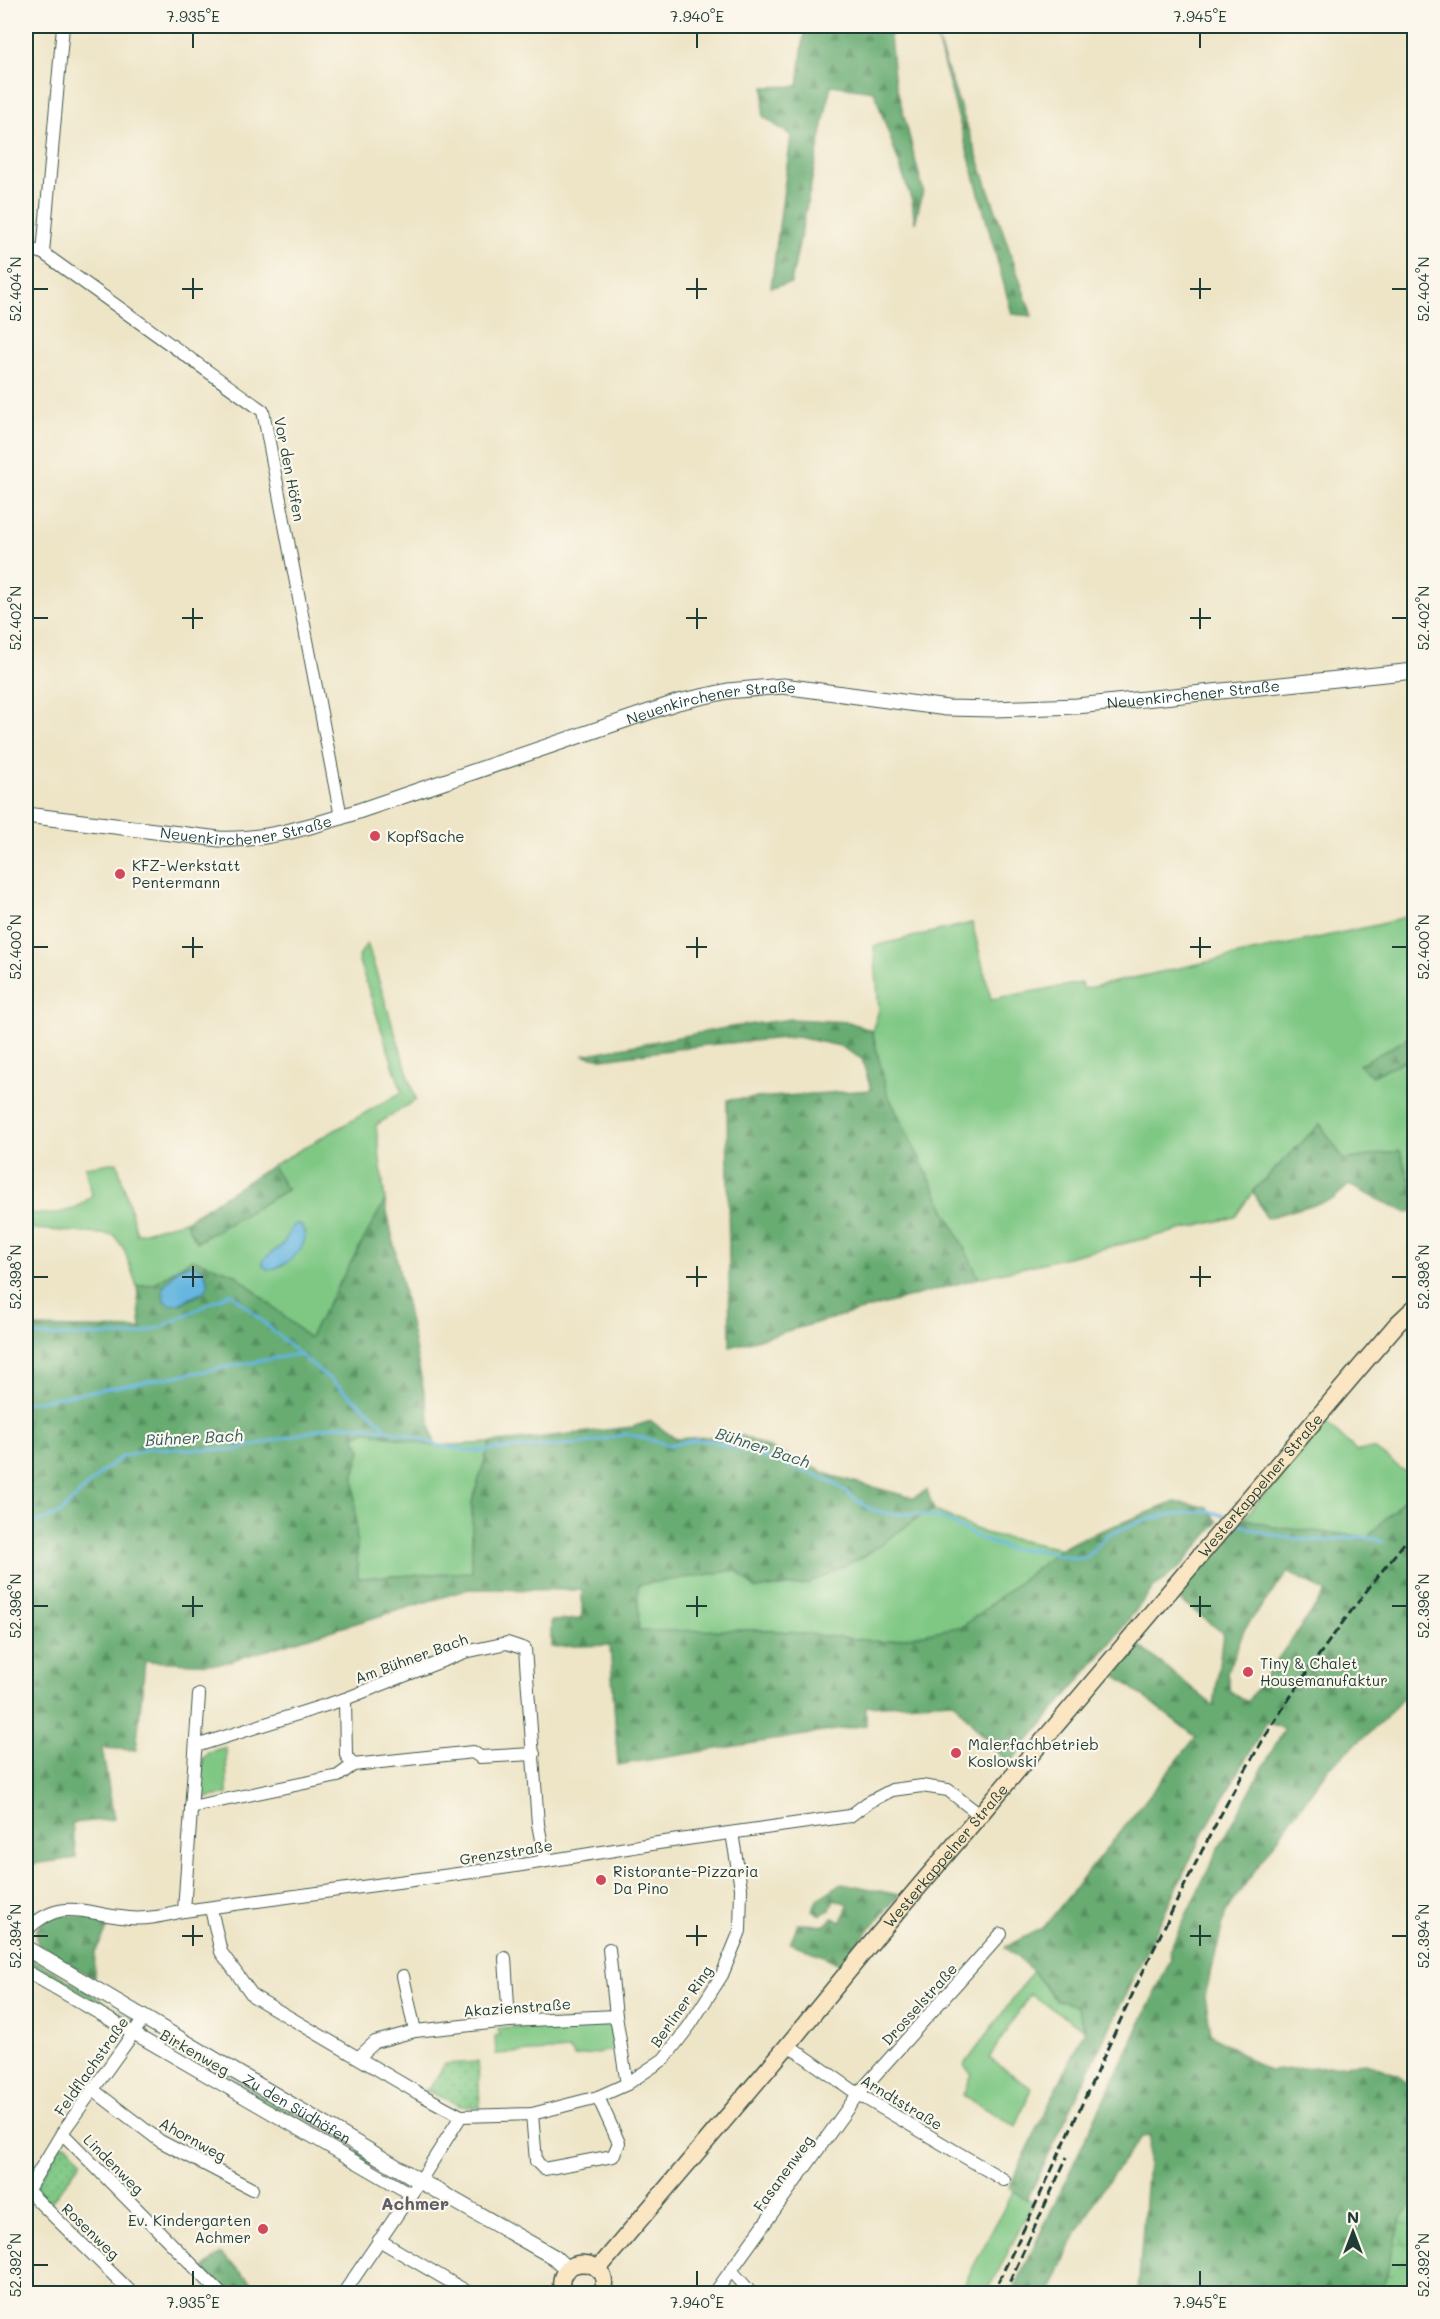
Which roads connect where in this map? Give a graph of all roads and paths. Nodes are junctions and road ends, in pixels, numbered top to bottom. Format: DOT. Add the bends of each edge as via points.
graph roads {
  1 [pos="63,26"];
  2 [pos="26,248"];
  3 [pos="43,253"];
  4 [pos="1414,671"];
  5 [pos="26,815"];
  6 [pos="341,817"];
  7 [pos="1414,1308"];
  8 [pos="199,1695"];
  9 [pos="345,1699"];
  10 [pos="196,1746"];
  11 [pos="534,1754"];
  12 [pos="353,1765"];
  13 [pos="191,1807"];
  14 [pos="981,1816"];
  15 [pos="732,1833"];
  16 [pos="545,1861"];
  17 [pos="211,1909"];
  18 [pos="184,1911"];
  19 [pos="26,1931"];
  20 [pos="1001,1934"];
  21 [pos="26,1948"];
  22 [pos="609,1949"];
  23 [pos="505,1958"];
  24 [pos="26,1971"];
  25 [pos="403,1976"];
  26 [pos="616,2016"];
  27 [pos="144,2018"];
  28 [pos="509,2021"];
  29 [pos="415,2031"];
  30 [pos="134,2034"];
  31 [pos="788,2045"];
  32 [pos="359,2057"];
  33 [pos="627,2084"];
  34 [pos="92,2090"];
  35 [pos="858,2094"];
  36 [pos="598,2097"];
  37 [pos="532,2114"];
  38 [pos="461,2116"];
  39 [pos="62,2133"];
  40 [pos="1004,2180"];
  41 [pos="420,2181"];
  42 [pos="252,2189"];
  43 [pos="26,2191"];
  44 [pos="411,2194"];
  45 [pos="379,2240"];
  46 [pos="567,2269"];
  47 [pos="598,2269"];
  48 [pos="731,2270"];
  49 [pos="26,2285"];
  50 [pos="35,2294"];
  51 [pos="133,2294"];
  52 [pos="221,2294"];
  53 [pos="343,2294"];
  54 [pos="471,2294"];
  55 [pos="563,2294"];
  56 [pos="602,2294"];
  57 [pos="714,2294"];
  58 [pos="752,2294"];
  1 -- 3 [label="street"];
  2 -- 3 [label="street, Vor den Höfen"];
  3 -- 6 [label="street, Vor den Höfen" via="263,411"];
  4 -- 6 [label="street, Neuenkirchener Straße" via="1077,706 993,710 947,708 783,686 728,691 678,702"];
  5 -- 6 [label="street, Neuenkirchener Straße" via="236,840 292,832"];
  7 -- 14 [label="main road, Westerkappelner Straße" via="1389,1332"];
  8 -- 10 [label="street"];
  9 -- 10 [label="street, Am Bühner Bach"];
  9 -- 11 [label="street, Am Bühner Bach" via="465,1652 507,1643 525,1649"];
  9 -- 12 [label="street, Am Bühner Bach" via="346,1755"];
  10 -- 13 [label="street"];
  11 -- 12 [label="street" via="480,1757 473,1752"];
  11 -- 16 [label="street, Am Bühner Bach" via="538,1824"];
  12 -- 13 [label="street" via="338,1776"];
  13 -- 18 [label="street"];
  14 -- 15 [label="street, Grenzstraße" via="948,1790 922,1786 892,1790 850,1816"];
  14 -- 31 [label="main road, Westerkappelner Straße"];
  15 -- 16 [label="street, Grenzstraße"];
  15 -- 33 [label="street, Berliner Ring" via="741,1888 740,1931 722,1975 664,2059"];
  16 -- 17 [label="street, Grenzstraße"];
  17 -- 18 [label="street, Grenzstraße"];
  17 -- 32 [label="street" via="222,1952 253,1996"];
  18 -- 19 [label="street, Grenzstraße" via="130,1918 58,1910 38,1918"];
  20 -- 35 [label="street, Drosselstraße"];
  21 -- 27 [label="street, Zu den Südhöfen"];
  22 -- 26 [label="street"];
  23 -- 28 [label="street"];
  24 -- 30 [label="street, Birkenweg"];
  25 -- 29 [label="street"];
  26 -- 28 [label="street, Akazienstraße"];
  26 -- 33 [label="street"];
  27 -- 30 [label="street, Feldflachstraße"];
  27 -- 41 [label="street, Zu den Südhöfen"];
  28 -- 29 [label="street, Akazienstraße"];
  29 -- 32 [label="street, Akazienstraße" via="375,2042"];
  30 -- 34 [label="street, Feldflachstraße"];
  30 -- 44 [label="street, Birkenweg"];
  31 -- 35 [label="street, Arndtstraße"];
  31 -- 47 [label="main road, Westerkappelner Straße"];
  32 -- 38 [label="street"];
  33 -- 36 [label="street, Berliner Ring"];
  34 -- 39 [label="street, Feldflachstraße"];
  34 -- 42 [label="street, Ahornweg" via="160,2141"];
  35 -- 40 [label="street, Arndtstraße"];
  35 -- 48 [label="street, Fasanenweg"];
  36 -- 37 [label="street, Berliner Ring"];
  36 -- 37 [label="street" via="619,2143 614,2156 544,2169 536,2162"];
  37 -- 38 [label="street, Berliner Ring"];
  38 -- 41 [label="street"];
  39 -- 43 [label="street, Feldflachstraße"];
  39 -- 52 [label="street, Lindenweg"];
  41 -- 44 [label="street"];
  41 -- 46 [label="street, Zu den Südhöfen" via="554,2257"];
  43 -- 51 [label="street, Rosenweg"];
  44 -- 45 [label="street"];
  45 -- 53 [label="street"];
  45 -- 54 [label="street"];
  46 -- 47 [label="main road" via="587,2263"];
  46 -- 55 [label="main road" via="561,2280"];
  47 -- 56 [label="main road" via="604,2282"];
  48 -- 57 [label="street, Fasanenweg"];
  48 -- 58 [label="street"];
  49 -- 50 [label="street"];
}
